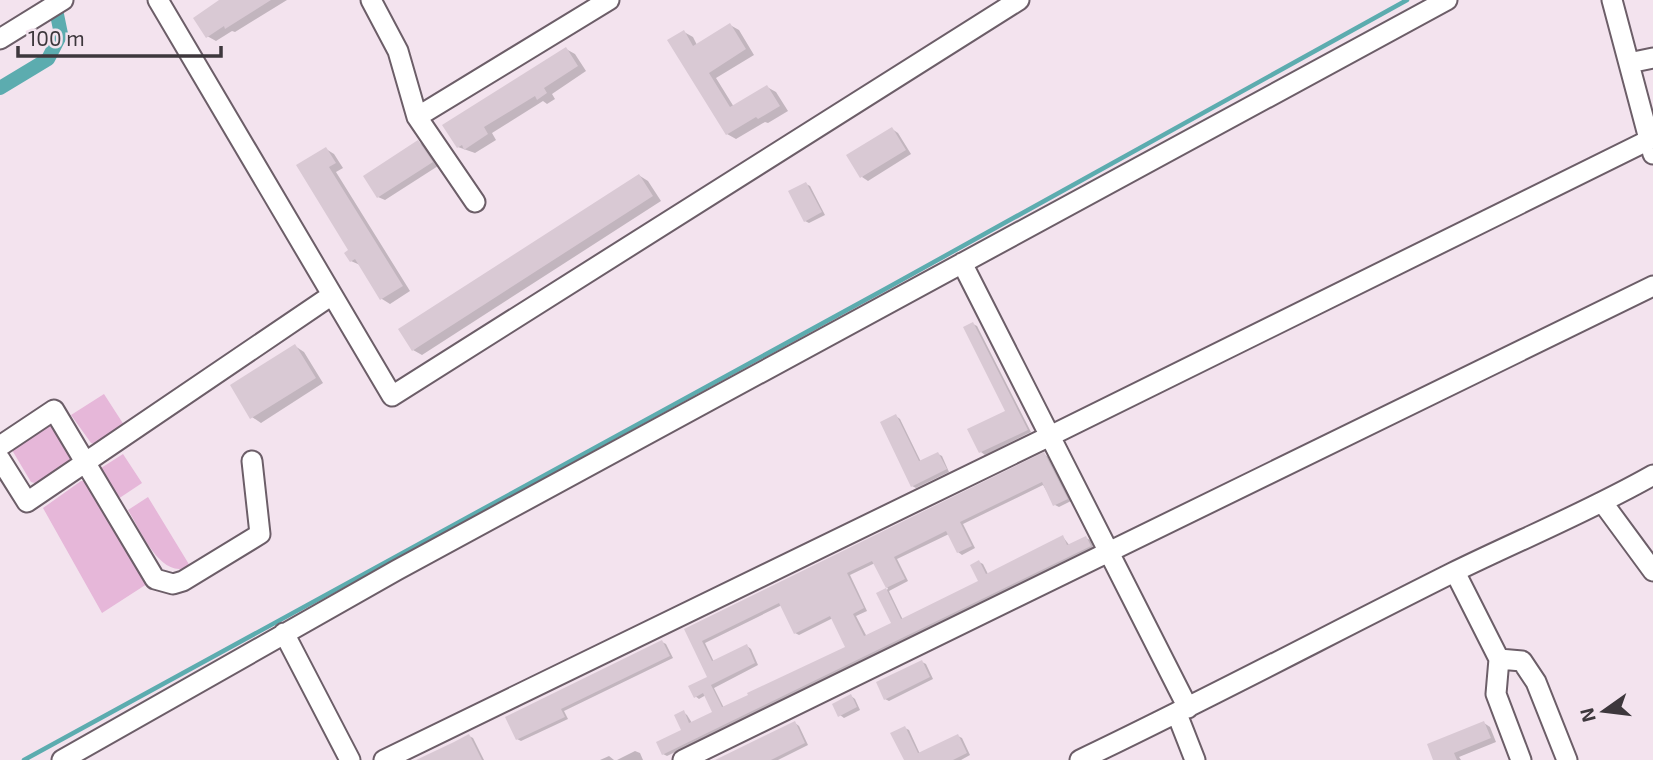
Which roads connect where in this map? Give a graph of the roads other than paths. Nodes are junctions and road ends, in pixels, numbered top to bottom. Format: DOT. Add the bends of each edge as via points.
graph roads {
  1 [pos="63,0"];
  2 [pos="158,0"];
  3 [pos="371,0"];
  4 [pos="609,0"];
  5 [pos="1019,0"];
  6 [pos="1447,0"];
  7 [pos="1612,0"];
  8 [pos="0,38"];
  9 [pos="1653,58"];
  10 [pos="1629,63"];
  11 [pos="418,117"];
  12 [pos="1651,147"];
  13 [pos="475,202"];
  14 [pos="962,263"];
  15 [pos="1653,286"];
  16 [pos="332,295"];
  17 [pos="1050,436"];
  18 [pos="0,446"];
  19 [pos="0,459"];
  20 [pos="252,461"];
  21 [pos="85,463"];
  22 [pos="1653,475"];
  23 [pos="1603,503"];
  24 [pos="1109,552"];
  25 [pos="1653,571"];
  26 [pos="1455,572"];
  27 [pos="284,633"];
  28 [pos="1499,659"];
  29 [pos="1183,711"];
  30 [pos="62,760"];
  31 [pos="350,760"];
  32 [pos="384,760"];
  33 [pos="683,760"];
  34 [pos="1080,760"];
  35 [pos="1195,760"];
  36 [pos="1521,760"];
  37 [pos="1567,760"];
  1 -- 8 [label="street"];
  2 -- 16 [label="street"];
  3 -- 11 [label="street" via="398,51"];
  4 -- 11 [label="street"];
  5 -- 16 [label="street" via="392,396"];
  6 -- 14 [label="street"];
  7 -- 10 [label="street"];
  9 -- 10 [label="street"];
  10 -- 12 [label="street"];
  11 -- 13 [label="street"];
  12 -- 17 [label="street"];
  14 -- 17 [label="street"];
  14 -- 27 [label="street"];
  15 -- 24 [label="street"];
  16 -- 21 [label="street"];
  17 -- 24 [label="street"];
  17 -- 32 [label="street"];
  18 -- 21 [label="street" via="54,410"];
  19 -- 21 [label="street" via="27,502"];
  20 -- 21 [label="street" via="260,534 173,584 155,579"];
  22 -- 23 [label="street"];
  23 -- 25 [label="street"];
  23 -- 26 [label="street"];
  24 -- 29 [label="street"];
  24 -- 33 [label="street"];
  26 -- 28 [label="street"];
  26 -- 29 [label="street"];
  27 -- 30 [label="street"];
  27 -- 31 [label="street"];
  28 -- 36 [label="street" via="1496,695"];
  28 -- 37 [label="street" via="1522,661 1536,682"];
  29 -- 34 [label="street"];
  29 -- 35 [label="street"];
}
